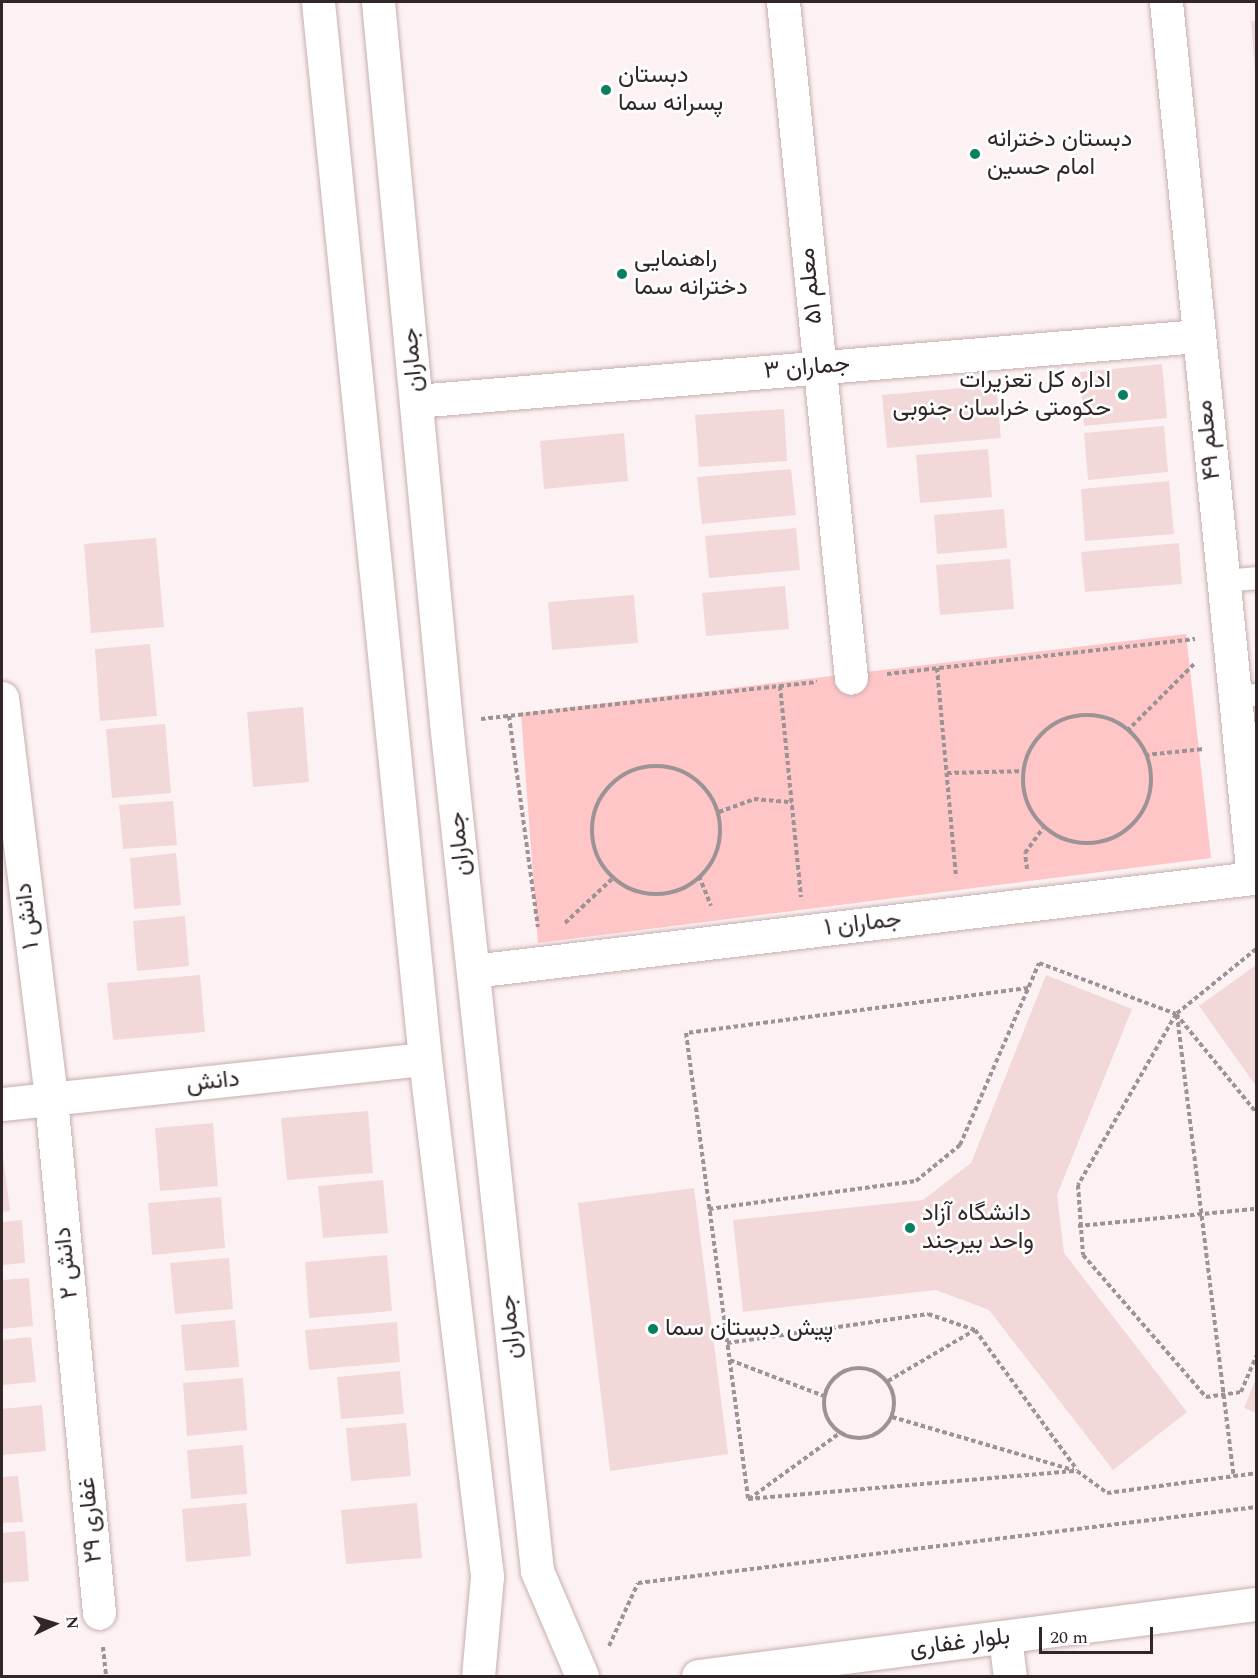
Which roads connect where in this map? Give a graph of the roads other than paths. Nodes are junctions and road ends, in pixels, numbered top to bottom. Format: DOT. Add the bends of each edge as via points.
graph roads {
  1 [pos="318,2"];
  2 [pos="378,2"];
  3 [pos="783,2"];
  4 [pos="1166,2"];
  5 [pos="1198,336"];
  6 [pos="819,368"];
  7 [pos="416,401"];
  8 [pos="1257,578"];
  9 [pos="1224,581"];
  10 [pos="851,678"];
  11 [pos="1246,696"];
  12 [pos="2,698"];
  13 [pos="1253,878"];
  14 [pos="473,971"];
  15 [pos="425,1059"];
  16 [pos="51,1099"];
  17 [pos="2,1104"];
  18 [pos="83,1426"];
  19 [pos="527,1478"];
  20 [pos="476,1484"];
  21 [pos="1257,1604"];
  22 [pos="99,1613"];
  23 [pos="1005,1637"];
  24 [pos="593,1666"];
  25 [pos="478,1677"];
  26 [pos="698,1677"];
  27 [pos="1010,1677"];
  1 -- 15 [label="street"];
  2 -- 7 [label="street, جماران"];
  3 -- 6 [label="street, معلم ۵۱"];
  4 -- 5 [label="street, معلم ۴۹"];
  5 -- 6 [label="street, جماران ۳"];
  5 -- 9 [label="street, معلم ۴۹"];
  6 -- 7 [label="street, جماران ۳"];
  6 -- 10 [label="street, معلم ۵۱"];
  7 -- 14 [label="street, جماران"];
  8 -- 9 [label="lane"];
  9 -- 11 [label="street, معلم ۴۹" via="1229,635"];
  11 -- 13 [label="street, معلم ۴۹" via="1240,745"];
  12 -- 16 [label="street, دانش ۱"];
  13 -- 14 [label="street, جماران ۱"];
  14 -- 19 [label="street, جماران"];
  15 -- 16 [label="street, دانش"];
  15 -- 20 [label="street"];
  16 -- 17 [label="street, دانش"];
  16 -- 18 [label="street, دانش ۲"];
  18 -- 22 [label="street, غفاری ۲۹"];
  19 -- 20 [label="street"];
  19 -- 24 [label="street, جماران" via="537,1571"];
  20 -- 25 [label="street" via="487,1576"];
  21 -- 23 [label="street, بلوار غفاری"];
  23 -- 26 [label="street, بلوار غفاری"];
  23 -- 27 [label="street"];
}
